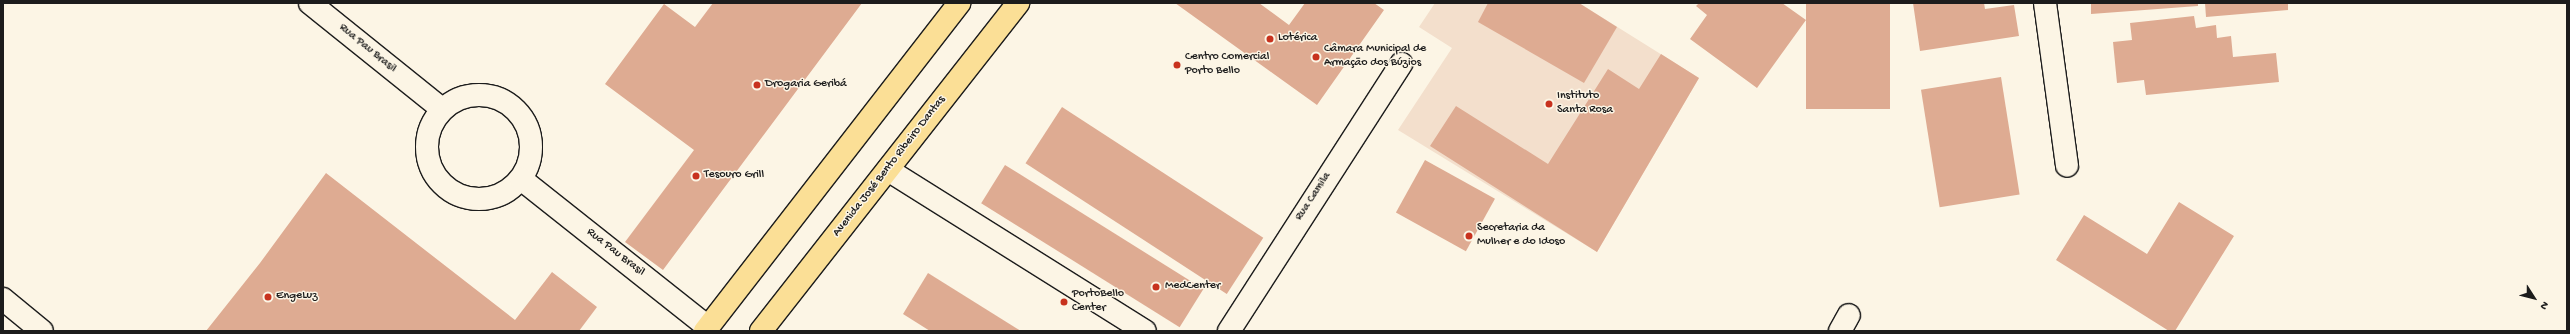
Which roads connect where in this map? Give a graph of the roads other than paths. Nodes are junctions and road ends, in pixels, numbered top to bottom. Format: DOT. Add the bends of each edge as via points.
graph roads {
  1 [pos="310,3"];
  2 [pos="1018,3"];
  3 [pos="2045,3"];
  4 [pos="954,5"];
  5 [pos="1400,64"];
  6 [pos="442,109"];
  7 [pos="2067,166"];
  8 [pos="888,170"];
  9 [pos="521,178"];
  10 [pos="3,299"];
  11 [pos="706,329"];
  12 [pos="42,331"];
  13 [pos="761,331"];
  14 [pos="1146,331"];
  15 [pos="1228,331"];
  1 -- 6 [label="street, Rua Pau Brasil"];
  2 -- 8 [label="main road, Avenida José Bento Ribeiro Dantas"];
  3 -- 7 [label="street"];
  4 -- 11 [label="main road"];
  5 -- 15 [label="street, Rua Camila"];
  6 -- 9 [label="street" via="461,97 487,95 511,104 527,124 531,149"];
  6 -- 9 [label="street" via="429,131 427,154 436,177 454,193 478,199 502,194"];
  8 -- 13 [label="main road, Avenida José Bento Ribeiro Dantas"];
  8 -- 14 [label="street"];
  9 -- 11 [label="street, Rua Pau Brasil"];
  10 -- 12 [label="street"];
}
